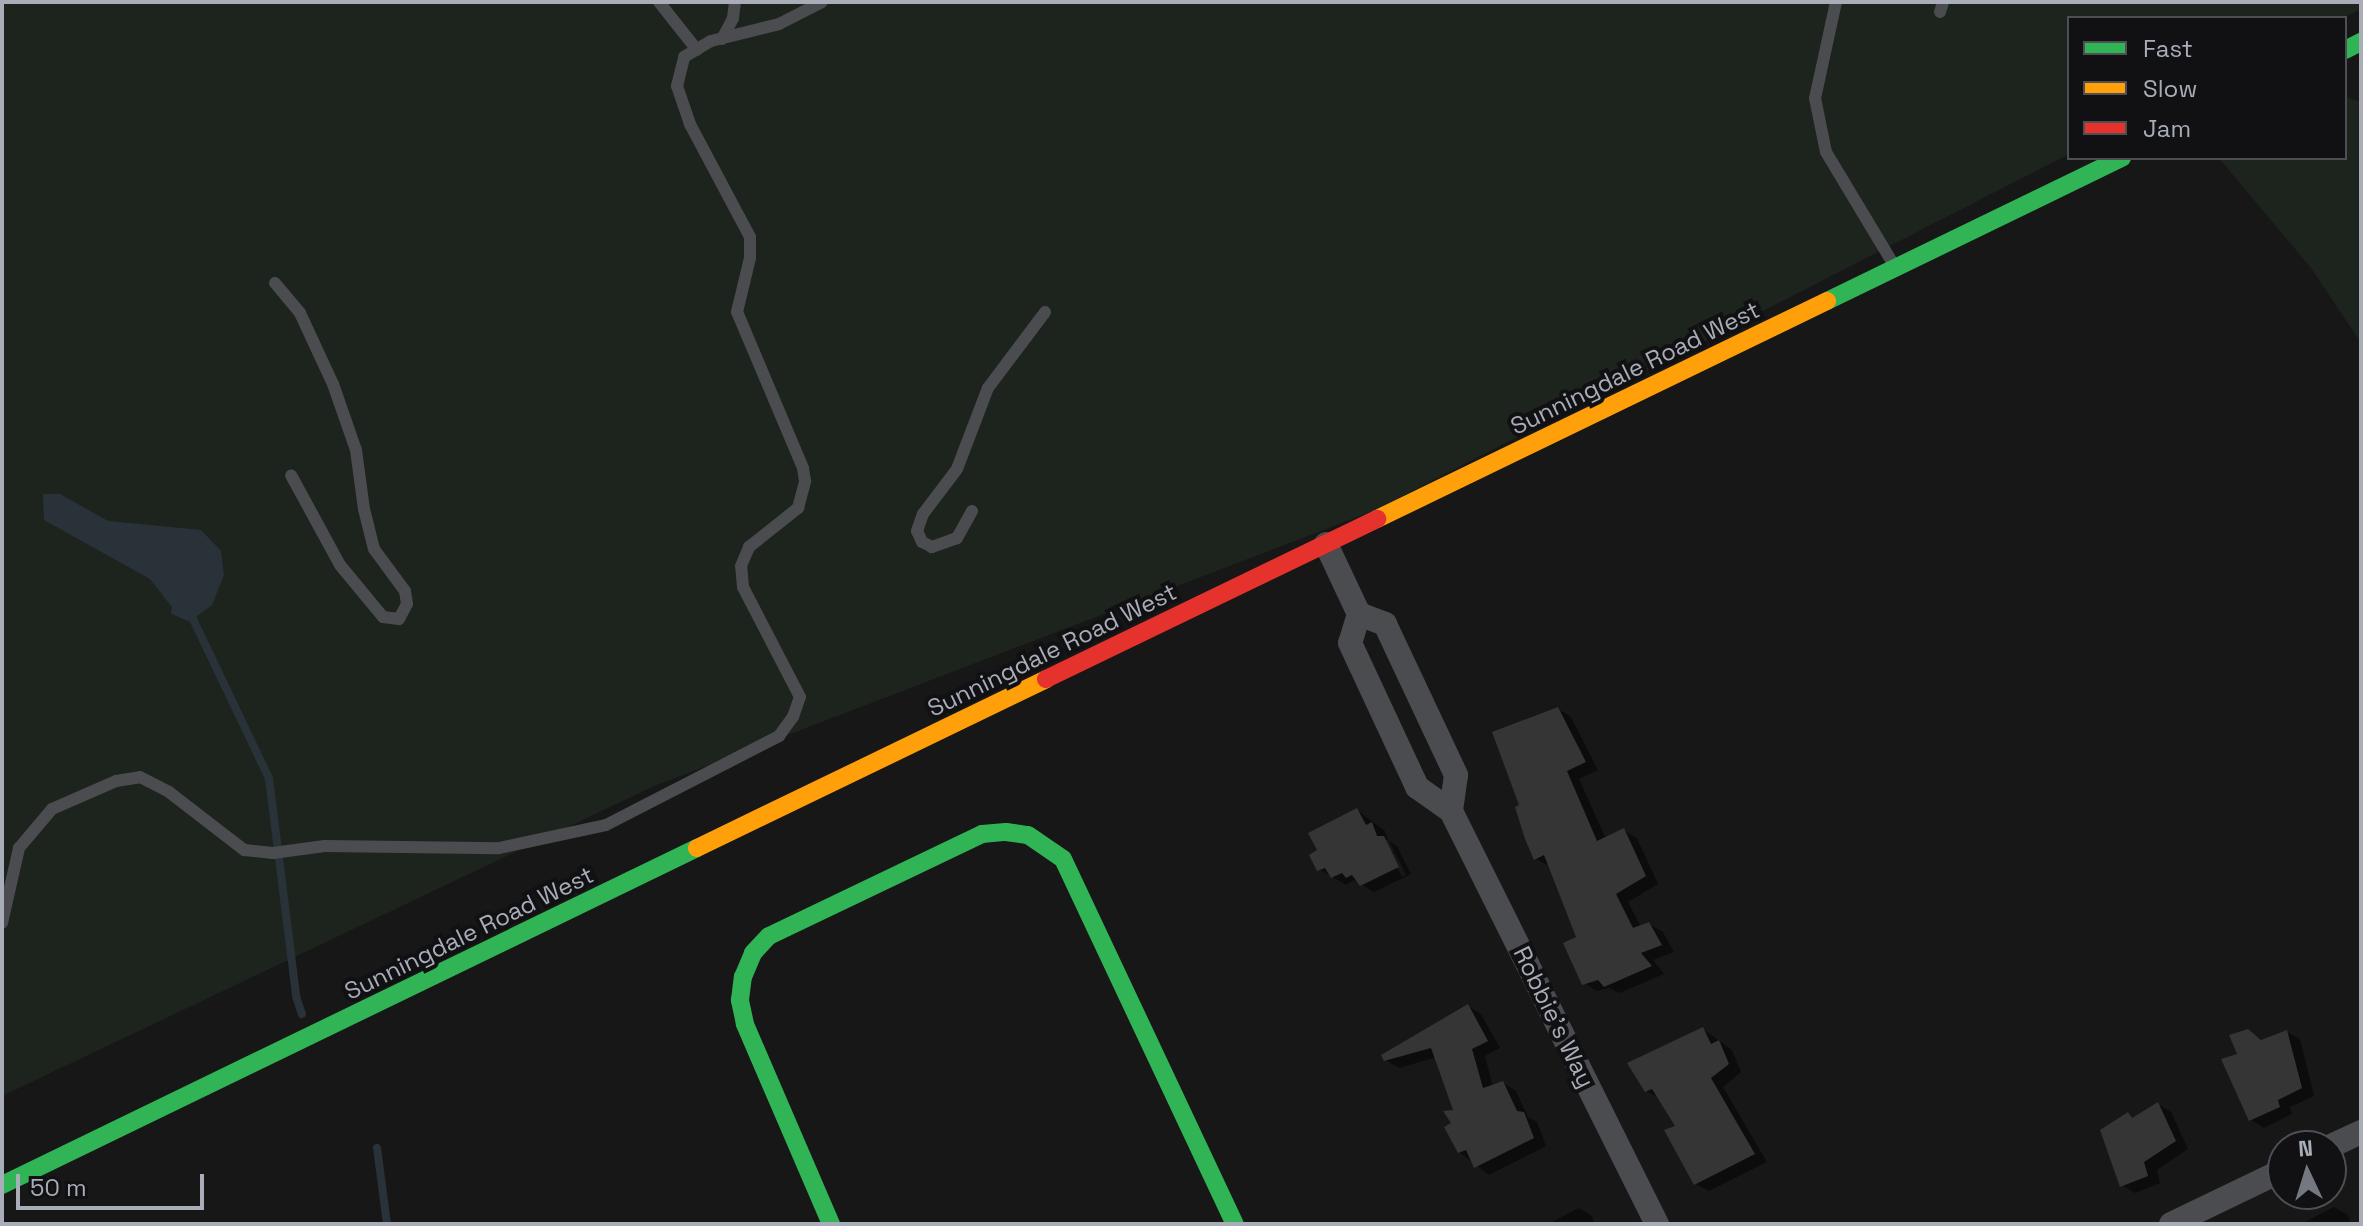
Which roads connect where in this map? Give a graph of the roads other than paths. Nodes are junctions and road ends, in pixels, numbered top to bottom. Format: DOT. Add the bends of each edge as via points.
graph roads {
  1 [pos="659,2"];
  2 [pos="735,2"];
  3 [pos="822,2"];
  4 [pos="1836,2"];
  5 [pos="722,39"];
  6 [pos="697,50"];
  7 [pos="2118,160"];
  8 [pos="1896,268"];
  9 [pos="275,283"];
  10 [pos="1045,312"];
  11 [pos="291,475"];
  12 [pos="972,511"];
  13 [pos="1326,544"];
  14 [pos="1359,614"];
  15 [pos="1451,811"];
  16 [pos="2,858"];
  17 [pos="16,862"];
  18 [pos="2,923"];
  19 [pos="2267,1178"];
  20 [pos="2,1185"];
  21 [pos="831,1224"];
  22 [pos="1235,1224"];
  23 [pos="1657,1224"];
  24 [pos="2171,1224"];
  1 -- 6 [label="lane"];
  2 -- 5 [label="lane"];
  3 -- 5 [label="lane" via="779,24"];
  4 -- 8 [label="lane" via="1815,98 1826,152"];
  5 -- 6 [label="lane"];
  6 -- 17 [label="lane" via="684,57 677,86 690,124 750,237 737,312 805,481 798,508 749,547 741,566 743,587 800,697 779,736 606,825 499,848 244,850 169,792 140,777 116,781 52,809 19,848"];
  7 -- 8 [label="main road, Sunningdale Road West"];
  8 -- 13 [label="main road, Sunningdale Road West"];
  9 -- 11 [label="lane" via="300,313 333,384 356,450 374,549 405,591 407,604 399,619 383,617 340,565"];
  10 -- 12 [label="lane" via="988,388 957,469 923,514 917,531 922,542 932,547 957,538"];
  13 -- 14 [label="street"];
  13 -- 20 [label="main road, Sunningdale Road West"];
  14 -- 15 [label="street, Robbie's Way" via="1350,643 1417,787"];
  14 -- 15 [label="street" via="1385,624 1456,775"];
  15 -- 23 [label="street, Robbie's Way"];
  16 -- 17 [label="lane"];
  17 -- 18 [label="lane"];
  19 -- 24 [label="street"];
  21 -- 22 [label="main road" via="745,1024 742,988 753,953 769,936 939,854 982,834 1006,832 1028,835 1063,859"];
}
